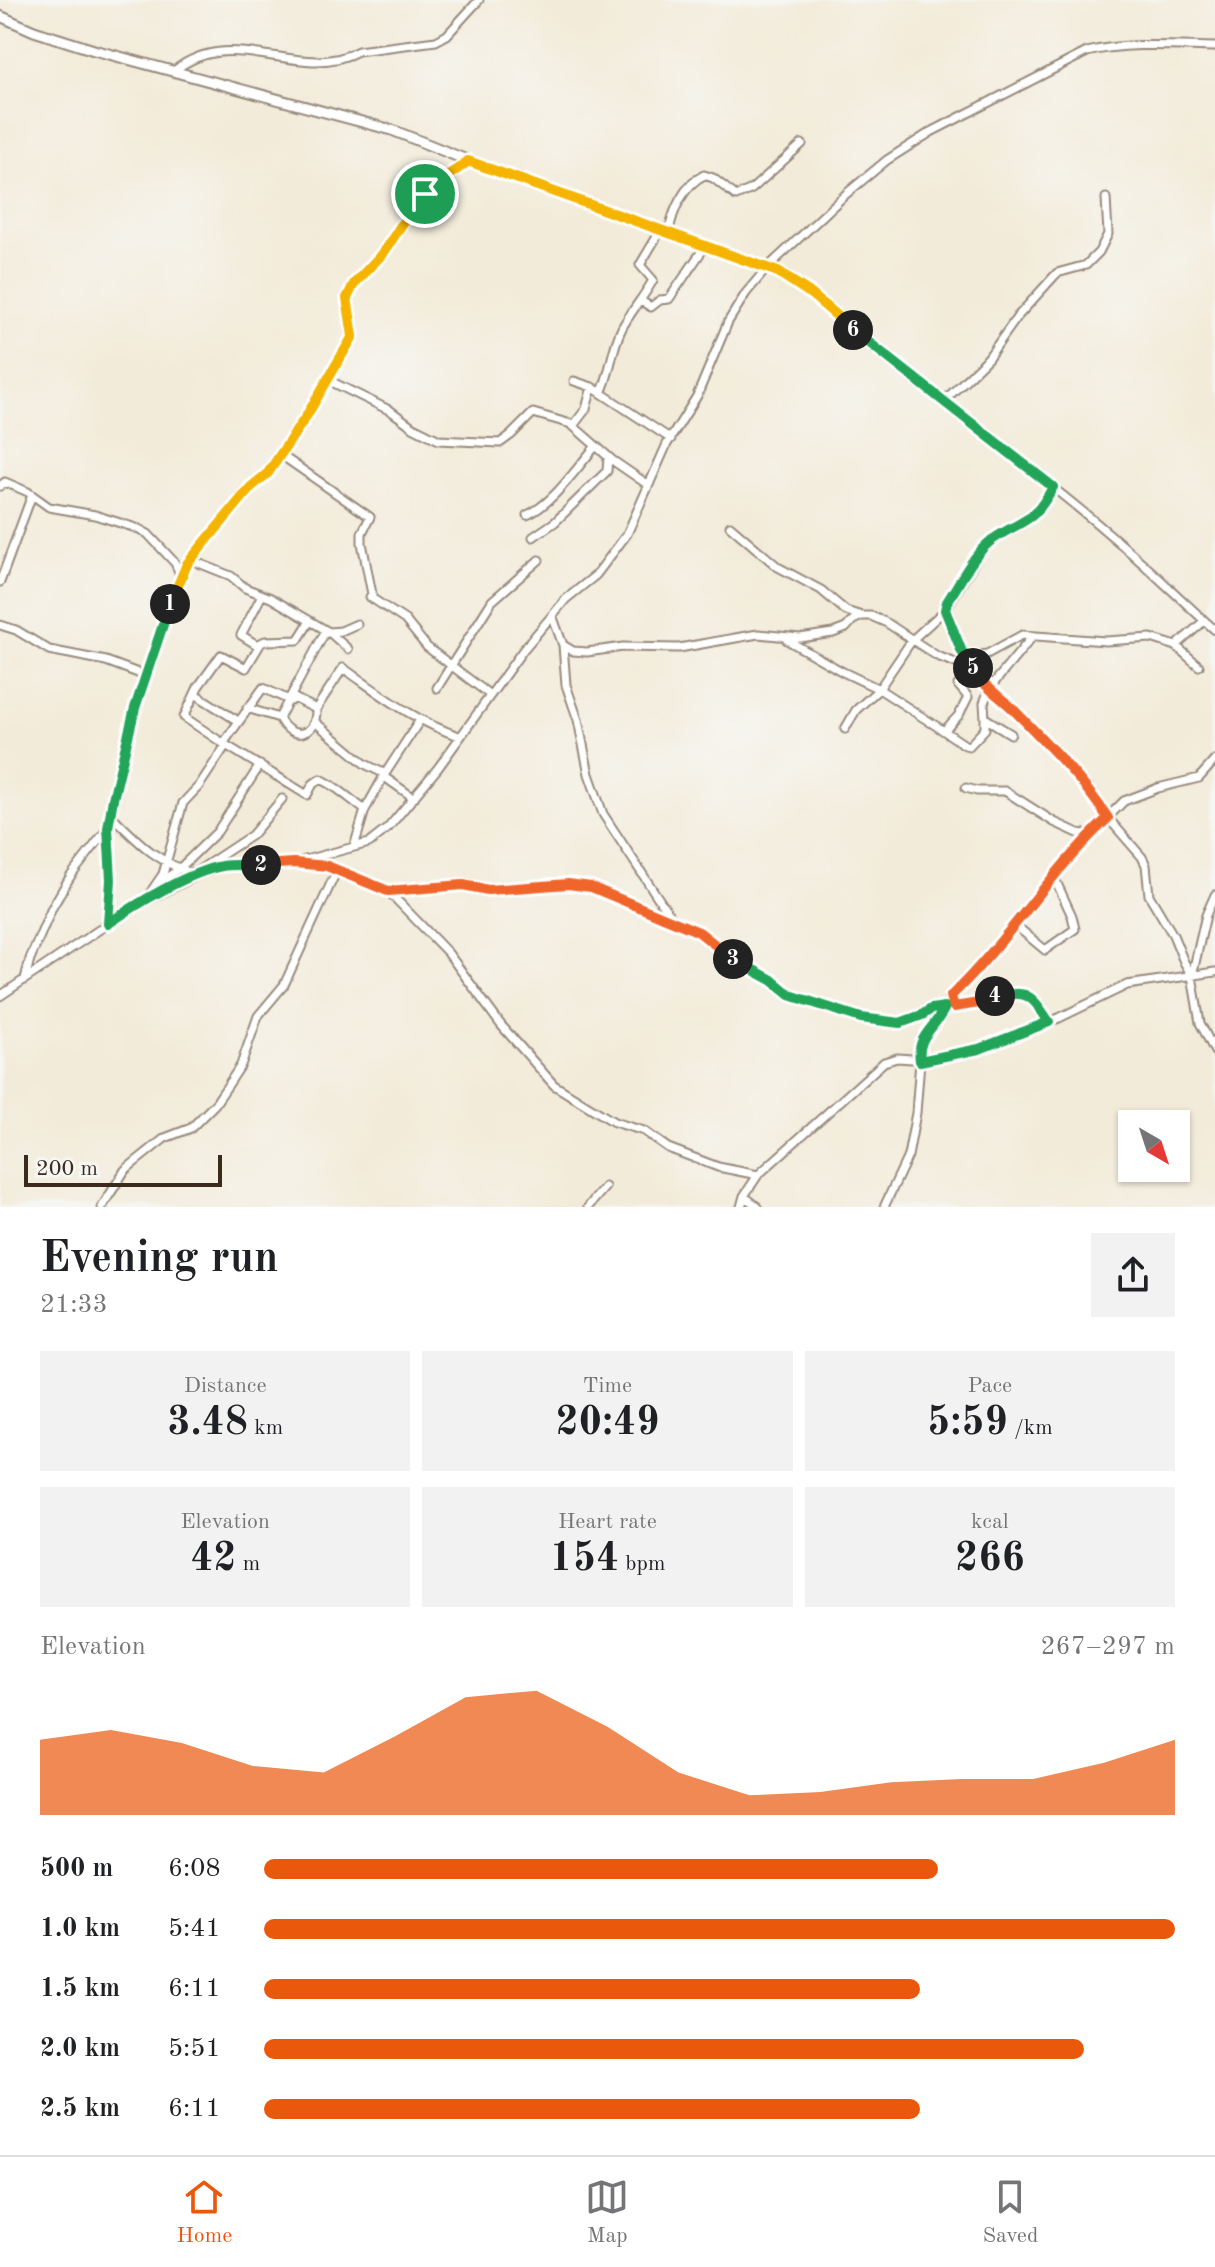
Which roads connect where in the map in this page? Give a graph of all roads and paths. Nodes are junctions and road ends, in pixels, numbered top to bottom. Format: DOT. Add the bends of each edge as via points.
graph roads {
  1 [pos="479,0"];
  2 [pos="0,16"];
  3 [pos="1215,47"];
  4 [pos="174,71"];
  5 [pos="802,144"];
  6 [pos="468,161"];
  7 [pos="1106,198"];
  8 [pos="666,230"];
  9 [pos="706,245"];
  10 [pos="767,268"];
  11 [pos="641,301"];
  12 [pos="328,380"];
  13 [pos="574,381"];
  14 [pos="592,387"];
  15 [pos="601,393"];
  16 [pos="944,401"];
  17 [pos="573,426"];
  18 [pos="671,439"];
  19 [pos="596,446"];
  20 [pos="281,455"];
  21 [pos="608,457"];
  22 [pos="650,483"];
  23 [pos="0,486"];
  24 [pos="1053,487"];
  25 [pos="32,495"];
  26 [pos="527,515"];
  27 [pos="730,526"];
  28 [pos="533,537"];
  29 [pos="191,560"];
  30 [pos="539,560"];
  31 [pos="181,576"];
  32 [pos="0,582"];
  33 [pos="262,595"];
  34 [pos="945,610"];
  35 [pos="862,616"];
  36 [pos="553,618"];
  37 [pos="310,621"];
  38 [pos="1204,621"];
  39 [pos="357,624"];
  40 [pos="0,625"];
  41 [pos="1215,630"];
  42 [pos="329,632"];
  43 [pos="1033,636"];
  44 [pos="782,638"];
  45 [pos="912,640"];
  46 [pos="261,643"];
  47 [pos="563,645"];
  48 [pos="1176,646"];
  49 [pos="348,649"];
  50 [pos="976,656"];
  51 [pos="1199,666"];
  52 [pos="452,667"];
  53 [pos="972,669"];
  54 [pos="146,676"];
  55 [pos="958,685"];
  56 [pos="437,688"];
  57 [pos="879,689"];
  58 [pos="989,689"];
  59 [pos="195,694"];
  60 [pos="490,695"];
  61 [pos="289,701"];
  62 [pos="247,708"];
  63 [pos="316,709"];
  64 [pos="279,718"];
  65 [pos="985,718"];
  66 [pos="420,720"];
  67 [pos="238,721"];
  68 [pos="315,722"];
  69 [pos="845,729"];
  70 [pos="944,731"];
  71 [pos="1011,734"];
  72 [pos="459,736"];
  73 [pos="224,743"];
  74 [pos="1215,760"];
  75 [pos="260,765"];
  76 [pos="384,775"];
  77 [pos="966,788"];
  78 [pos="414,798"];
  79 [pos="282,799"];
  80 [pos="365,810"];
  81 [pos="111,815"];
  82 [pos="1108,818"];
  83 [pos="108,828"];
  84 [pos="1090,835"];
  85 [pos="354,847"];
  86 [pos="166,863"];
  87 [pos="294,863"];
  88 [pos="179,869"];
  89 [pos="337,870"];
  90 [pos="195,874"];
  91 [pos="1054,877"];
  92 [pos="155,886"];
  93 [pos="388,891"];
  94 [pos="1215,895"];
  95 [pos="153,896"];
  96 [pos="673,921"];
  97 [pos="108,924"];
  98 [pos="1015,925"];
  99 [pos="1215,972"];
  100 [pos="1192,976"];
  101 [pos="25,979"];
  102 [pos="0,996"];
  103 [pos="950,1007"];
  104 [pos="1049,1022"];
  105 [pos="1215,1052"];
  106 [pos="920,1061"];
  107 [pos="758,1175"];
  108 [pos="605,1187"];
  109 [pos="744,1196"];
  110 [pos="102,1207"];
  111 [pos="588,1207"];
  112 [pos="741,1207"];
  113 [pos="758,1207"];
  114 [pos="884,1207"];
  1 -- 4 [label="street" via="436,41 311,61 222,51 196,56"];
  2 -- 4 [label="main road" via="34,31"];
  3 -- 10 [label="street" via="1144,44 1087,52 887,160"];
  4 -- 6 [label="main road" via="392,130"];
  5 -- 8 [label="street" via="752,189 736,196 713,178 694,180"];
  6 -- 8 [label="main road"];
  6 -- 12 [label="street" via="431,186 354,284 347,298 353,336"];
  7 -- 16 [label="street" via="1108,234 1099,252 1086,265 1057,273 988,358"];
  8 -- 9 [label="main road"];
  8 -- 11 [label="street" via="640,265 653,280"];
  9 -- 10 [label="main road"];
  9 -- 11 [label="street" via="669,299 651,307"];
  10 -- 16 [label="street" via="810,293"];
  10 -- 18 [label="street" via="728,322 697,396"];
  11 -- 15 [label="street" via="622,327"];
  12 -- 17 [label="street" via="439,440 500,443 533,413"];
  12 -- 20 [label="street"];
  13 -- 14 [label="street"];
  14 -- 15 [label="street"];
  14 -- 17 [label="street" via="586,409"];
  15 -- 18 [label="street"];
  16 -- 24 [label="street"];
  17 -- 19 [label="street"];
  18 -- 22 [label="street"];
  19 -- 21 [label="street"];
  19 -- 26 [label="street" via="544,504"];
  20 -- 29 [label="street"];
  20 -- 52 [label="street" via="370,517 362,543 371,596 405,620"];
  21 -- 22 [label="street"];
  21 -- 28 [label="street" via="607,471"];
  22 -- 36 [label="street" via="610,558"];
  23 -- 25 [label="street" via="5,482"];
  24 -- 34 [label="street" via="1042,508 982,550"];
  24 -- 38 [label="street"];
  25 -- 31 [label="street" via="49,507 139,529 175,563"];
  25 -- 32 [label="street"];
  27 -- 35 [label="street" via="778,567"];
  29 -- 31 [label="street"];
  29 -- 33 [label="street"];
  30 -- 52 [label="street" via="492,601"];
  31 -- 54 [label="street"];
  33 -- 37 [label="street"];
  33 -- 46 [label="street" via="241,635"];
  34 -- 45 [label="street"];
  34 -- 50 [label="street" via="962,652"];
  35 -- 44 [label="street" via="833,633"];
  35 -- 45 [label="street" via="887,623"];
  36 -- 47 [label="street"];
  36 -- 60 [label="street"];
  37 -- 42 [label="street"];
  37 -- 46 [label="street" via="298,640"];
  38 -- 41 [label="street"];
  38 -- 48 [label="street"];
  39 -- 42 [label="street"];
  40 -- 54 [label="street" via="49,650 106,661"];
  42 -- 49 [label="street"];
  42 -- 61 [label="street"];
  43 -- 48 [label="street" via="1151,638"];
  43 -- 50 [label="street" via="1022,635"];
  43 -- 58 [label="street"];
  44 -- 47 [label="street" via="758,634 679,648 587,652"];
  44 -- 57 [label="street"];
  45 -- 53 [label="street"];
  45 -- 57 [label="street"];
  46 -- 59 [label="street" via="246,668 221,655"];
  47 -- 96 [label="street" via="566,685 603,814"];
  48 -- 51 [label="street"];
  50 -- 53 [label="street"];
  52 -- 56 [label="street"];
  52 -- 60 [label="street"];
  53 -- 58 [label="street"];
  54 -- 81 [label="street"];
  55 -- 70 [label="street" via="968,697"];
  57 -- 69 [label="street"];
  57 -- 70 [label="street"];
  58 -- 65 [label="street"];
  58 -- 82 [label="street" via="1088,787"];
  59 -- 67 [label="street"];
  59 -- 73 [label="street" via="184,717"];
  60 -- 72 [label="street"];
  61 -- 62 [label="street" via="263,688"];
  61 -- 63 [label="street" via="294,698"];
  61 -- 64 [label="street"];
  62 -- 64 [label="street"];
  62 -- 67 [label="street"];
  63 -- 66 [label="street" via="343,668"];
  63 -- 68 [label="street"];
  64 -- 68 [label="street" via="282,725 303,734"];
  65 -- 70 [label="street" via="985,729 969,746"];
  65 -- 71 [label="street"];
  66 -- 72 [label="street"];
  66 -- 76 [label="street"];
  67 -- 73 [label="street"];
  68 -- 76 [label="street"];
  72 -- 78 [label="street"];
  73 -- 75 [label="street"];
  73 -- 86 [label="street" via="183,803"];
  74 -- 82 [label="street" via="1199,778 1124,801"];
  75 -- 80 [label="street" via="307,795 320,779 327,781"];
  75 -- 88 [label="street" via="217,832"];
  76 -- 78 [label="street"];
  76 -- 80 [label="street"];
  77 -- 84 [label="street" via="1005,791 1054,822"];
  78 -- 85 [label="street" via="388,828"];
  79 -- 90 [label="street" via="252,835"];
  80 -- 85 [label="street"];
  81 -- 83 [label="street"];
  81 -- 86 [label="street"];
  82 -- 84 [label="street"];
  82 -- 100 [label="street" via="1142,857 1149,895"];
  83 -- 97 [label="street"];
  83 -- 101 [label="street" via="52,908"];
  84 -- 91 [label="street"];
  85 -- 87 [label="street"];
  86 -- 88 [label="street"];
  86 -- 92 [label="street"];
  87 -- 89 [label="street"];
  87 -- 90 [label="street" via="222,866"];
  88 -- 90 [label="street"];
  88 -- 92 [label="street"];
  89 -- 93 [label="street"];
  89 -- 110 [label="street" via="284,985 258,1016 241,1065 215,1104 191,1128 165,1138 125,1170"];
  90 -- 95 [label="street"];
  91 -- 98 [label="street"];
  91 -- 98 [label="street" via="1075,929 1045,950"];
  92 -- 95 [label="street"];
  93 -- 96 [label="street" via="568,884 591,887"];
  93 -- 107 [label="street" via="448,953 554,1085 668,1148"];
  94 -- 100 [label="street"];
  95 -- 97 [label="street"];
  96 -- 103 [label="street" via="699,932 790,995 861,1018 909,1021 931,1009"];
  97 -- 101 [label="street"];
  98 -- 103 [label="street" via="951,996"];
  99 -- 100 [label="street"];
  100 -- 104 [label="street" via="1127,985"];
  100 -- 105 [label="street" via="1200,1023"];
  101 -- 102 [label="street"];
  103 -- 104 [label="street" via="1021,993 1032,997"];
  103 -- 106 [label="street" via="922,1037"];
  104 -- 106 [label="street" via="979,1049"];
  106 -- 107 [label="street" via="884,1062"];
  106 -- 114 [label="street" via="908,1156"];
  107 -- 109 [label="street"];
  108 -- 111 [label="street"];
  109 -- 112 [label="street"];
  109 -- 113 [label="street"];
}
